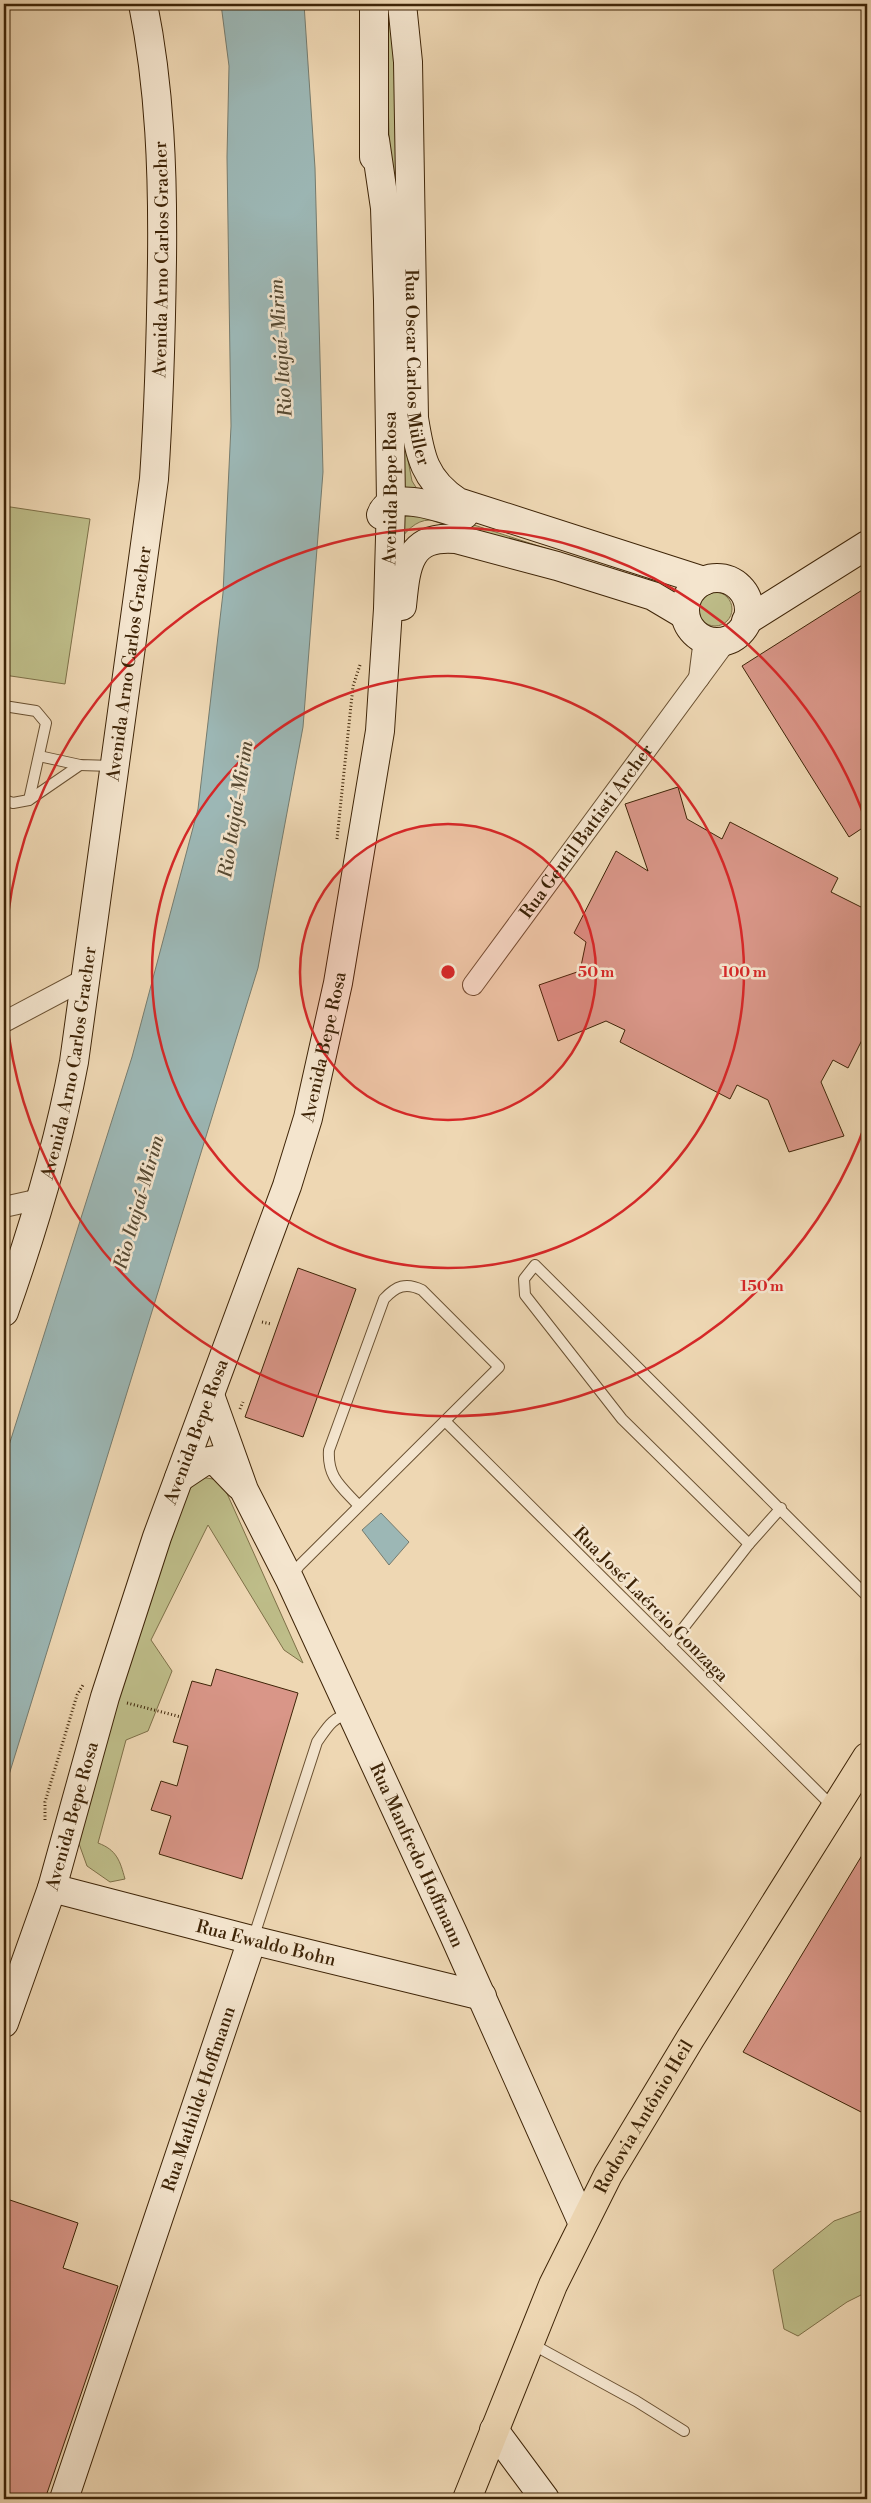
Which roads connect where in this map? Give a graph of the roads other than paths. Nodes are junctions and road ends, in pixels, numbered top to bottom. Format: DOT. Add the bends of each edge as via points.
graph roads {
  1 [pos="143,4"];
  2 [pos="374,4"];
  3 [pos="402,4"];
  4 [pos="375,140"];
  5 [pos="391,502"];
  6 [pos="867,545"];
  7 [pos="662,567"];
  8 [pos="813,579"];
  9 [pos="704,581"];
  10 [pos="742,591"];
  11 [pos="371,594"];
  12 [pos="685,615"];
  13 [pos="746,621"];
  14 [pos="715,639"];
  15 [pos="4,706"];
  16 [pos="40,756"];
  17 [pos="80,765"];
  18 [pos="116,766"];
  19 [pos="4,800"];
  20 [pos="29,800"];
  21 [pos="350,840"];
  22 [pos="354,890"];
  23 [pos="86,978"];
  24 [pos="473,985"];
  25 [pos="4,1022"];
  26 [pos="40,1199"];
  27 [pos="4,1207"];
  28 [pos="4,1312"];
  29 [pos="210,1395"];
  30 [pos="445,1420"];
  31 [pos="179,1478"];
  32 [pos="244,1490"];
  33 [pos="359,1506"];
  34 [pos="781,1508"];
  35 [pos="749,1544"];
  36 [pos="290,1580"];
  37 [pos="867,1596"];
  38 [pos="670,1645"];
  39 [pos="351,1714"];
  40 [pos="867,1757"];
  41 [pos="835,1810"];
  42 [pos="52,1888"];
  43 [pos="252,1940"];
  44 [pos="482,1996"];
  45 [pos="4,2024"];
  46 [pos="583,2224"];
  47 [pos="529,2343"];
  48 [pos="494,2430"];
  49 [pos="684,2432"];
  50 [pos="64,2499"];
  51 [pos="467,2499"];
  52 [pos="545,2499"];
  1 -- 18 [label="street, Avenida Arno Carlos Gracher" via="157,88 162,183 158,411 154,479"];
  2 -- 4 [label="street, Avenida Bepe Rosa"];
  3 -- 7 [label="street, Rua Oscar Carlos Müller" via="408,62 414,418 421,457 436,484 458,502"];
  4 -- 5 [label="street, Avenida Bepe Rosa" via="385,208"];
  4 -- 11 [label="street, Avenida Bepe Rosa" via="371,210 374,443"];
  5 -- 7 [label="street, Rua Oscar Carlos Müller" via="413,502 454,512 642,570"];
  5 -- 11 [label="street" via="381,514 379,582"];
  5 -- 21 [label="street, Avenida Bepe Rosa" via="380,731"];
  6 -- 8 [label="street"];
  7 -- 9 [label="street, Rua Oscar Carlos Müller"];
  8 -- 10 [label="street" via="776,590"];
  8 -- 13 [label="street"];
  9 -- 10 [label="street" via="725,579"];
  9 -- 12 [label="street" via="690,594"];
  10 -- 13 [label="street" via="747,600"];
  11 -- 21 [label="street, Avenida Bepe Rosa"];
  12 -- 14 [label="street" via="691,628"];
  12 -- 22 [label="street" via="653,596 557,566 456,539 425,542 411,560 404,590 380,829"];
  13 -- 14 [label="street" via="742,629"];
  14 -- 24 [label="street, Rua Gentil Battisti Archer" via="699,678"];
  15 -- 16 [label="lane" via="36,711 42,716 46,723"];
  16 -- 17 [label="lane"];
  16 -- 20 [label="lane"];
  17 -- 18 [label="lane"];
  17 -- 20 [label="lane"];
  18 -- 23 [label="street, Avenida Arno Carlos Gracher"];
  19 -- 20 [label="lane" via="13,803"];
  21 -- 22 [label="street, Avenida Bepe Rosa"];
  22 -- 29 [label="street, Avenida Bepe Rosa" via="338,983 308,1118 287,1186"];
  23 -- 25 [label="street"];
  23 -- 26 [label="street, Avenida Arno Carlos Gracher" via="62,1124"];
  26 -- 27 [label="street"];
  26 -- 28 [label="street, Avenida Arno Carlos Gracher"];
  29 -- 31 [label="street, Avenida Bepe Rosa"];
  29 -- 32 [label="street, Rua Manfredo Hoffmann"];
  30 -- 33 [label="lane"];
  30 -- 33 [label="lane" via="499,1367 422,1290 403,1285 384,1299 329,1450 328,1465 333,1477"];
  30 -- 38 [label="lane, Rua José Laércio Gonzaga"];
  31 -- 32 [label="street, Rua Manfredo Hoffmann" via="203,1462 215,1460"];
  31 -- 42 [label="street, Avenida Bepe Rosa" via="105,1697"];
  32 -- 36 [label="street, Rua Manfredo Hoffmann"];
  33 -- 36 [label="lane" via="299,1566"];
  34 -- 35 [label="lane"];
  34 -- 35 [label="lane" via="535,1265 524,1279 525,1295 622,1419"];
  34 -- 37 [label="lane"];
  35 -- 38 [label="lane"];
  36 -- 39 [label="street, Rua Manfredo Hoffmann"];
  38 -- 41 [label="lane, Rua José Laércio Gonzaga"];
  39 -- 43 [label="lane, Rua Mathilde Hoffmann" via="331,1721 317,1742"];
  39 -- 44 [label="street, Rua Manfredo Hoffmann"];
  40 -- 41 [label="main road, Rodovia Antônio Heil"];
  41 -- 46 [label="main road, Rodovia Antônio Heil" via="690,2039 608,2175"];
  42 -- 43 [label="street, Rua Ewaldo Bohn"];
  42 -- 45 [label="street, Avenida Bepe Rosa"];
  43 -- 44 [label="street, Rua Ewaldo Bohn"];
  43 -- 50 [label="street, Rua Mathilde Hoffmann"];
  44 -- 46 [label="street, Rua Manfredo Hoffmann"];
  46 -- 47 [label="main road, Rodovia Antônio Heil"];
  47 -- 48 [label="main road, Rodovia Antônio Heil"];
  47 -- 49 [label="lane" via="636,2401"];
  48 -- 51 [label="main road, Rodovia Antônio Heil"];
  48 -- 52 [label="street"];
}
